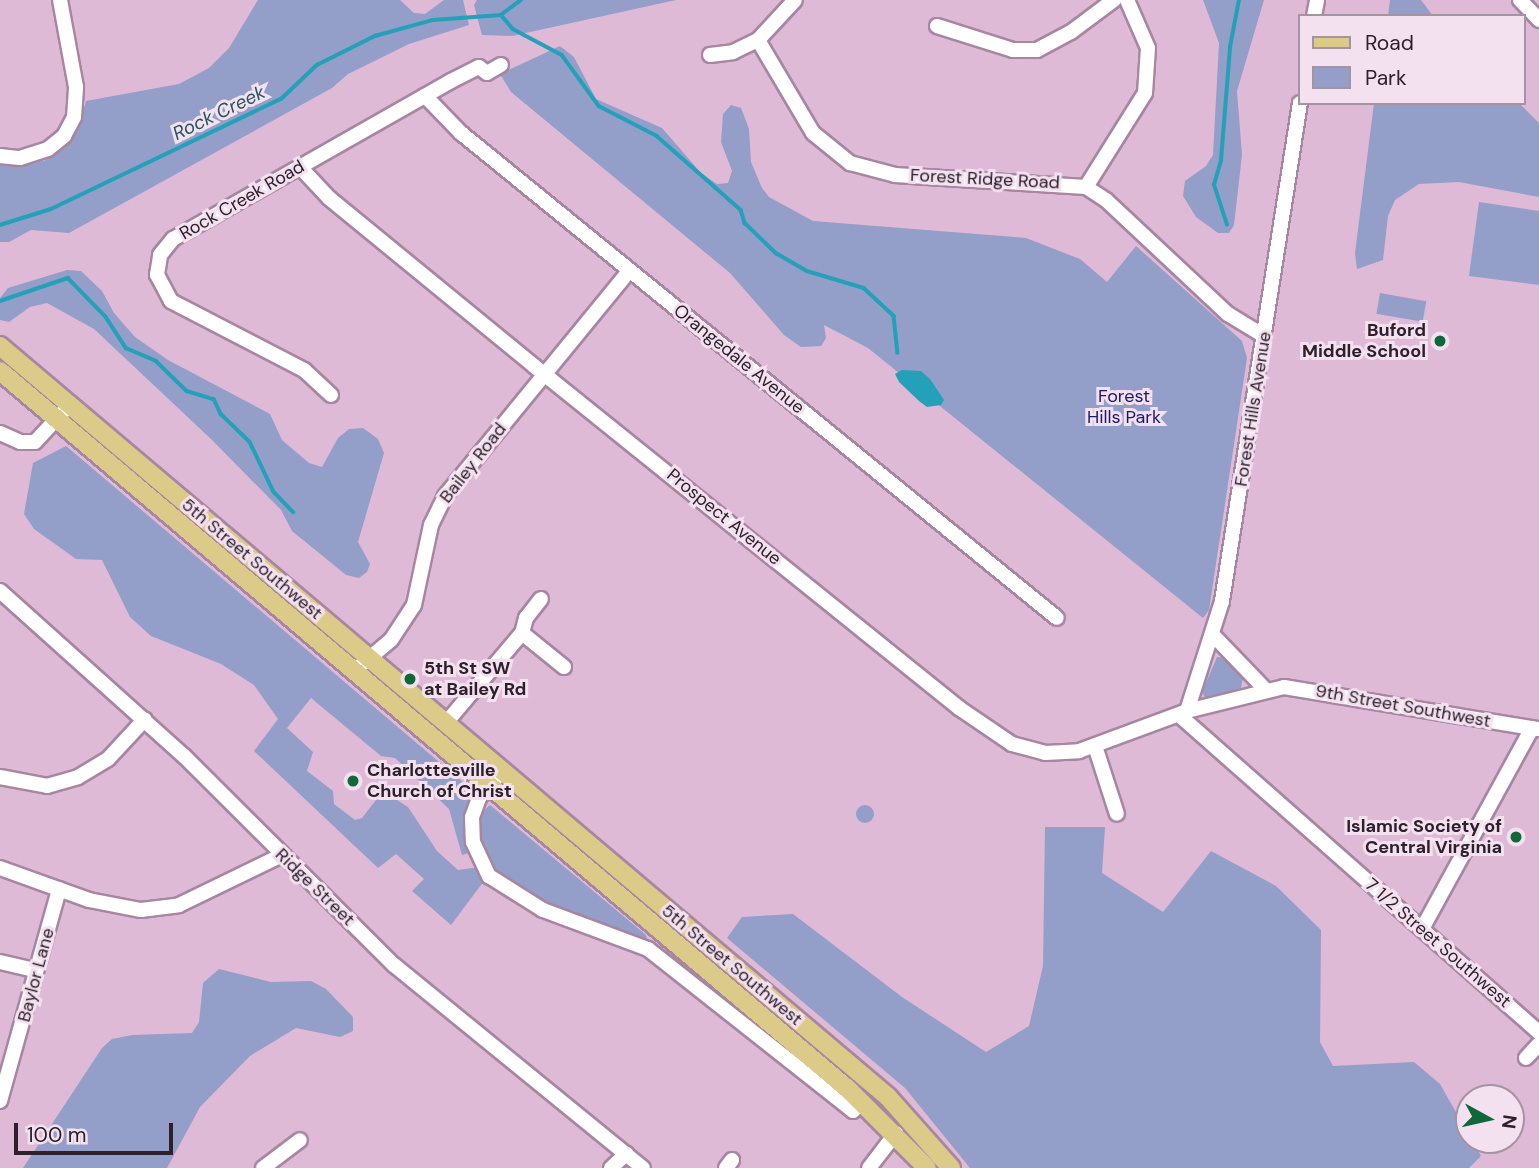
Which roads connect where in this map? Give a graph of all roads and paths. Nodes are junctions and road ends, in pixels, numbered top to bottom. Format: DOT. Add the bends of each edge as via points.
graph roads {
  1 [pos="60,0"];
  2 [pos="795,0"];
  3 [pos="1114,0"];
  4 [pos="1127,0"];
  5 [pos="1520,0"];
  6 [pos="1539,20"];
  7 [pos="937,26"];
  8 [pos="758,40"];
  9 [pos="710,55"];
  10 [pos="501,65"];
  11 [pos="425,96"];
  12 [pos="1300,105"];
  13 [pos="0,156"];
  14 [pos="300,167"];
  15 [pos="1086,187"];
  16 [pos="629,271"];
  17 [pos="1264,336"];
  18 [pos="0,346"];
  19 [pos="0,372"];
  20 [pos="544,374"];
  21 [pos="331,395"];
  22 [pos="69,405"];
  23 [pos="57,420"];
  24 [pos="0,433"];
  25 [pos="0,591"];
  26 [pos="541,599"];
  27 [pos="1057,618"];
  28 [pos="522,633"];
  29 [pos="1213,635"];
  30 [pos="369,659"];
  31 [pos="564,667"];
  32 [pos="354,671"];
  33 [pos="1266,690"];
  34 [pos="1183,713"];
  35 [pos="145,719"];
  36 [pos="445,724"];
  37 [pos="1535,729"];
  38 [pos="1096,746"];
  39 [pos="503,772"];
  40 [pos="0,777"];
  41 [pos="490,785"];
  42 [pos="1117,814"];
  43 [pos="282,855"];
  44 [pos="0,868"];
  45 [pos="60,890"];
  46 [pos="687,927"];
  47 [pos="1422,929"];
  48 [pos="675,942"];
  49 [pos="0,962"];
  50 [pos="36,970"];
  51 [pos="1539,1032"];
  52 [pos="787,1037"];
  53 [pos="1539,1044"];
  54 [pos="775,1052"];
  55 [pos="1526,1058"];
  56 [pos="0,1101"];
  57 [pos="862,1101"];
  58 [pos="896,1133"];
  59 [pos="300,1140"];
  60 [pos="626,1154"];
  61 [pos="263,1168"];
  62 [pos="611,1168"];
  63 [pos="643,1168"];
  64 [pos="869,1168"];
  65 [pos="927,1168"];
  66 [pos="951,1168"];
  1 -- 13 [label="street" via="76,87 74,117 64,135 48,149 20,158"];
  2 -- 8 [label="street"];
  3 -- 7 [label="street" via="1037,50 1013,50"];
  4 -- 15 [label="street" via="1148,48 1145,93"];
  5 -- 6 [label="street"];
  8 -- 9 [label="street" via="733,52"];
  8 -- 15 [label="street, Forest Ridge Road" via="813,133 850,163 895,175"];
  10 -- 11 [label="street, Rock Creek Road" via="486,73 479,67"];
  11 -- 14 [label="street, Rock Creek Road"];
  11 -- 16 [label="street, Orangedale Avenue" via="461,133"];
  12 -- 17 [label="street, Forest Hills Avenue"];
  14 -- 20 [label="street, Prospect Avenue" via="329,198"];
  14 -- 21 [label="street, Rock Creek Road" via="173,239 160,255 158,275 164,293 180,308 304,370"];
  15 -- 17 [label="street" via="1106,200 1228,314"];
  16 -- 20 [label="street, Bailey Road"];
  16 -- 27 [label="street, Orangedale Avenue"];
  17 -- 29 [label="street, Forest Hills Avenue"];
  18 -- 22 [label="main road, 5th Street Southwest"];
  19 -- 23 [label="main road, 5th Street Southwest"];
  20 -- 30 [label="street, Bailey Road" via="442,502 428,534 414,605 391,640"];
  20 -- 38 [label="street, Prospect Avenue" via="996,736 1045,753"];
  22 -- 23 [label="street"];
  22 -- 30 [label="main road, 5th Street Southwest"];
  23 -- 24 [label="street" via="31,443"];
  23 -- 32 [label="main road, 5th Street Southwest"];
  25 -- 35 [label="street, Ridge Street"];
  26 -- 28 [label="street" via="526,618"];
  28 -- 31 [label="street"];
  28 -- 36 [label="street"];
  29 -- 33 [label="street"];
  29 -- 34 [label="street, Forest Hills Avenue"];
  30 -- 32 [label="street, Bailey Road"];
  30 -- 36 [label="main road, 5th Street Southwest"];
  32 -- 41 [label="main road, 5th Street Southwest"];
  33 -- 34 [label="street, 9th Street Southwest"];
  33 -- 37 [label="street, 9th Street Southwest" via="1346,695"];
  34 -- 38 [label="street, Prospect Avenue"];
  34 -- 47 [label="street, 7 1/2 Street Southwest"];
  35 -- 40 [label="street" via="108,760 78,777 47,786"];
  35 -- 43 [label="street, Ridge Street"];
  36 -- 39 [label="main road, 5th Street Southwest"];
  37 -- 47 [label="street"];
  38 -- 42 [label="street"];
  39 -- 41 [label="street"];
  39 -- 46 [label="main road, 5th Street Southwest"];
  41 -- 48 [label="main road, 5th Street Southwest"];
  41 -- 54 [label="street" via="472,817 473,842 489,876 543,910 648,948"];
  43 -- 45 [label="street" via="214,891 159,909 124,908"];
  43 -- 60 [label="street, Ridge Street" via="394,965"];
  44 -- 45 [label="street"];
  45 -- 50 [label="street, Baylor Lane"];
  46 -- 48 [label="street"];
  46 -- 66 [label="main road, 5th Street Southwest" via="888,1097"];
  47 -- 51 [label="street, 7 1/2 Street Southwest"];
  48 -- 52 [label="main road, 5th Street Southwest"];
  49 -- 50 [label="street"];
  50 -- 56 [label="street, Baylor Lane"];
  52 -- 54 [label="street, 5th Street Southwest"];
  52 -- 57 [label="main road, 5th Street Southwest"];
  53 -- 55 [label="street"];
  54 -- 57 [label="street" via="853,1111"];
  57 -- 58 [label="main road, 5th Street Southwest"];
  58 -- 64 [label="street"];
  58 -- 65 [label="main road, 5th Street Southwest"];
  59 -- 61 [label="street"];
  60 -- 62 [label="street"];
  60 -- 63 [label="street, Ridge Street"];
}
